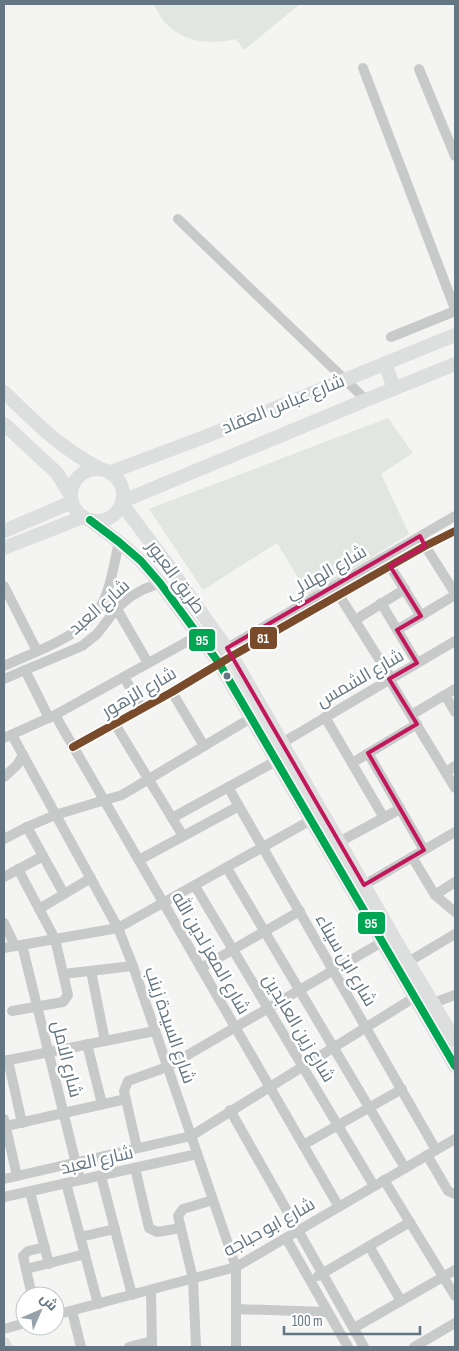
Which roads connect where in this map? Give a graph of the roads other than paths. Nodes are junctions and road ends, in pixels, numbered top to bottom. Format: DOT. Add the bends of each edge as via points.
graph roads {
  1 [pos="363,68"];
  2 [pos="418,69"];
  3 [pos="455,156"];
  4 [pos="178,219"];
  5 [pos="455,310"];
  6 [pos="455,335"];
  7 [pos="391,337"];
  8 [pos="385,363"];
  9 [pos="455,364"];
  10 [pos="345,379"];
  11 [pos="394,389"];
  12 [pos="4,392"];
  13 [pos="366,400"];
  14 [pos="4,424"];
  15 [pos="106,471"];
  16 [pos="71,499"];
  17 [pos="122,503"];
  18 [pos="455,516"];
  19 [pos="86,519"];
  20 [pos="455,530"];
  21 [pos="4,532"];
  22 [pos="422,541"];
  23 [pos="119,542"];
  24 [pos="4,548"];
  25 [pos="390,566"];
  26 [pos="160,583"];
  27 [pos="4,586"];
  28 [pos="405,589"];
  29 [pos="454,589"];
  30 [pos="106,592"];
  31 [pos="338,595"];
  32 [pos="381,603"];
  33 [pos="117,608"];
  34 [pos="421,616"];
  35 [pos="354,620"];
  36 [pos="397,630"];
  37 [pos="198,635"];
  38 [pos="455,640"];
  39 [pos="37,651"];
  40 [pos="229,652"];
  41 [pos="216,660"];
  42 [pos="417,663"];
  43 [pos="148,664"];
  44 [pos="4,666"];
  45 [pos="25,670"];
  46 [pos="124,677"];
  47 [pos="4,679"];
  48 [pos="390,679"];
  49 [pos="455,689"];
  50 [pos="172,692"];
  51 [pos="445,695"];
  52 [pos="142,709"];
  53 [pos="455,712"];
  54 [pos="52,716"];
  55 [pos="252,718"];
  56 [pos="325,718"];
  57 [pos="414,720"];
  58 [pos="115,724"];
  59 [pos="8,736"];
  60 [pos="282,743"];
  61 [pos="204,746"];
  62 [pos="73,747"];
  63 [pos="368,753"];
  64 [pos="23,755"];
  65 [pos="276,761"];
  66 [pos="352,763"];
  67 [pos="455,766"];
  68 [pos="446,772"];
  69 [pos="4,777"];
  70 [pos="149,780"];
  71 [pos="228,787"];
  72 [pos="455,788"];
  73 [pos="104,801"];
  74 [pos="239,806"];
  75 [pos="400,809"];
  76 [pos="55,816"];
  77 [pos="172,818"];
  78 [pos="384,818"];
  79 [pos="311,820"];
  80 [pos="27,827"];
  81 [pos="455,832"];
  82 [pos="183,836"];
  83 [pos="4,839"];
  84 [pos="339,842"];
  85 [pos="263,848"];
  86 [pos="424,850"];
  87 [pos="43,856"];
  88 [pos="412,857"];
  89 [pos="139,860"];
  90 [pos="227,868"];
  91 [pos="18,869"];
  92 [pos="4,877"];
  93 [pos="91,878"];
  94 [pos="455,882"];
  95 [pos="364,885"];
  96 [pos="195,886"];
  97 [pos="64,894"];
  98 [pos="435,895"];
  99 [pos="164,904"];
  100 [pos="39,909"];
  101 [pos="300,911"];
  102 [pos="455,912"];
  103 [pos="4,923"];
  104 [pos="118,928"];
  105 [pos="264,931"];
  106 [pos="455,934"];
  107 [pos="55,940"];
  108 [pos="382,942"];
  109 [pos="19,945"];
  110 [pos="4,948"];
  111 [pos="233,949"];
  112 [pos="408,962"];
  113 [pos="133,966"];
  114 [pos="201,968"];
  115 [pos="334,970"];
  116 [pos="91,971"];
  117 [pos="63,974"];
  118 [pos="300,990"];
  119 [pos="455,995"];
  120 [pos="415,997"];
  121 [pos="433,1003"];
  122 [pos="37,1007"];
  123 [pos="268,1008"];
  124 [pos="12,1011"];
  125 [pos="366,1027"];
  126 [pos="236,1028"];
  127 [pos="155,1031"];
  128 [pos="455,1040"];
  129 [pos="105,1041"];
  130 [pos="87,1044"];
  131 [pos="333,1047"];
  132 [pos="48,1052"];
  133 [pos="6,1060"];
  134 [pos="302,1066"];
  135 [pos="455,1066"];
  136 [pos="168,1067"];
  137 [pos="270,1086"];
  138 [pos="402,1089"];
  139 [pos="126,1099"];
  140 [pos="102,1104"];
  141 [pos="369,1108"];
  142 [pos="230,1110"];
  143 [pos="63,1114"];
  144 [pos="5,1122"];
  145 [pos="22,1122"];
  146 [pos="338,1125"];
  147 [pos="191,1136"];
  148 [pos="455,1139"];
  149 [pos="303,1145"];
  150 [pos="137,1148"];
  151 [pos="436,1150"];
  152 [pos="197,1154"];
  153 [pos="427,1155"];
  154 [pos="75,1163"];
  155 [pos="135,1168"];
  156 [pos="405,1168"];
  157 [pos="17,1176"];
  158 [pos="100,1176"];
  159 [pos="4,1179"];
  160 [pos="80,1180"];
  161 [pos="384,1180"];
  162 [pos="66,1183"];
  163 [pos="374,1186"];
  164 [pos="30,1192"];
  165 [pos="455,1194"];
  166 [pos="4,1198"];
  167 [pos="213,1200"];
  168 [pos="339,1207"];
  169 [pos="410,1222"];
  170 [pos="181,1228"];
  171 [pos="115,1229"];
  172 [pos="299,1230"];
  173 [pos="80,1238"];
  174 [pos="286,1238"];
  175 [pos="369,1246"];
  176 [pos="45,1247"];
  177 [pos="85,1254"];
  178 [pos="49,1264"];
  179 [pos="236,1267"];
  180 [pos="26,1270"];
  181 [pos="455,1270"];
  182 [pos="322,1273"];
  183 [pos="443,1276"];
  184 [pos="194,1278"];
  185 [pos="310,1280"];
  186 [pos="30,1286"];
  187 [pos="151,1290"];
  188 [pos="132,1295"];
  189 [pos="455,1296"];
  190 [pos="401,1301"];
  191 [pos="98,1304"];
  192 [pos="236,1309"];
  193 [pos="72,1310"];
  194 [pos="65,1312"];
  195 [pos="327,1312"];
  196 [pos="455,1323"];
  197 [pos="354,1328"];
  198 [pos="152,1344"];
  199 [pos="81,1347"];
  200 [pos="129,1347"];
  201 [pos="196,1347"];
  202 [pos="236,1347"];
  203 [pos="348,1347"];
  204 [pos="364,1347"];
  205 [pos="414,1347"];
  1 -- 5 [label="street"];
  2 -- 3 [label="street"];
  4 -- 10 [label="street"];
  5 -- 7 [label="street"];
  6 -- 8 [label="street, شارع عباس العقاد"];
  8 -- 10 [label="street, شارع عباس العقاد"];
  8 -- 11 [label="street"];
  9 -- 11 [label="street, شارع عباس العقاد"];
  10 -- 13 [label="street"];
  10 -- 15 [label="street, شارع عباس العقاد" via="207,436"];
  11 -- 13 [label="street, شارع عباس العقاد"];
  12 -- 15 [label="street" via="65,448"];
  13 -- 17 [label="street, شارع عباس العقاد"];
  14 -- 16 [label="street" via="57,473"];
  15 -- 16 [label="street" via="92,469 83,472 72,486"];
  15 -- 17 [label="street" via="121,485"];
  16 -- 19 [label="street" via="76,511"];
  16 -- 21 [label="street"];
  17 -- 19 [label="street" via="118,511 105,520"];
  17 -- 40 [label="street, طريق العبور"];
  18 -- 22 [label="street, شارع الهلالي"];
  19 -- 23 [label="street, طريق العبور"];
  19 -- 24 [label="street"];
  20 -- 22 [label="street, شارع الهلالي"];
  22 -- 25 [label="street, شارع الهلالي"];
  22 -- 29 [label="street"];
  22 -- 40 [label="street, شارع الهلالي"];
  23 -- 26 [label="street, طريق العبور"];
  23 -- 30 [label="street, شارع العبد"];
  25 -- 28 [label="street"];
  25 -- 31 [label="street, شارع الهلالي"];
  26 -- 33 [label="street, شارع العبد" via="144,589"];
  26 -- 37 [label="street, طريق العبور"];
  27 -- 39 [label="street"];
  28 -- 32 [label="street"];
  28 -- 34 [label="street"];
  29 -- 34 [label="street"];
  30 -- 33 [label="street"];
  30 -- 39 [label="street, شارع العبد" via="99,610 84,626"];
  31 -- 35 [label="street"];
  31 -- 40 [label="street, شارع الهلالي"];
  32 -- 35 [label="street"];
  32 -- 36 [label="street"];
  33 -- 43 [label="street"];
  33 -- 45 [label="street, شارع العبد" via="97,634 82,646"];
  34 -- 36 [label="street"];
  35 -- 48 [label="street"];
  36 -- 42 [label="street"];
  37 -- 41 [label="street, طريق العبور"];
  37 -- 43 [label="street"];
  38 -- 42 [label="street, شارع الشمس"];
  39 -- 44 [label="street, شارع العبد"];
  40 -- 41 [label="street, شارع الهلالي"];
  40 -- 60 [label="street, طريق العبور"];
  41 -- 50 [label="street, شارع الزهور"];
  41 -- 55 [label="street, طريق العبور"];
  42 -- 48 [label="street, شارع الشمس"];
  43 -- 46 [label="street"];
  45 -- 47 [label="street, شارع العبد"];
  45 -- 54 [label="street, شارع المعز لدين الله"];
  46 -- 52 [label="street"];
  46 -- 54 [label="street"];
  48 -- 56 [label="street, شارع الشمس"];
  48 -- 57 [label="street"];
  49 -- 51 [label="street"];
  50 -- 52 [label="street, شارع الزهور"];
  50 -- 61 [label="street"];
  51 -- 53 [label="street"];
  51 -- 57 [label="street"];
  52 -- 58 [label="street, شارع الزهور"];
  54 -- 59 [label="street"];
  54 -- 62 [label="street, شارع المعز لدين الله"];
  55 -- 61 [label="street"];
  55 -- 65 [label="street, طريق العبور"];
  56 -- 60 [label="street, شارع الشمس"];
  56 -- 66 [label="street"];
  57 -- 63 [label="street"];
  57 -- 68 [label="street"];
  58 -- 62 [label="street, شارع الزهور"];
  58 -- 70 [label="street"];
  59 -- 64 [label="street, شارع السيدة زينب"];
  60 -- 84 [label="street, طريق العبور"];
  61 -- 70 [label="street"];
  62 -- 73 [label="street, شارع المعز لدين الله"];
  63 -- 66 [label="street"];
  63 -- 75 [label="street"];
  64 -- 69 [label="street" via="18,765"];
  64 -- 76 [label="street, شارع السيدة زينب"];
  65 -- 71 [label="street"];
  65 -- 79 [label="street, طريق العبور"];
  66 -- 78 [label="street"];
  67 -- 68 [label="street"];
  68 -- 72 [label="street"];
  70 -- 73 [label="street"];
  70 -- 77 [label="street"];
  71 -- 74 [label="street, شارع ابن سيناء"];
  71 -- 77 [label="street"];
  73 -- 76 [label="street"];
  73 -- 89 [label="street, شارع المعز لدين الله"];
  74 -- 82 [label="street"];
  74 -- 85 [label="street, شارع ابن سيناء"];
  75 -- 78 [label="street"];
  75 -- 86 [label="street"];
  76 -- 80 [label="street"];
  76 -- 93 [label="street, شارع السيدة زينب"];
  77 -- 82 [label="street"];
  78 -- 84 [label="street"];
  79 -- 85 [label="street"];
  79 -- 108 [label="street, طريق العبور"];
  80 -- 83 [label="street"];
  80 -- 87 [label="street"];
  81 -- 86 [label="street"];
  82 -- 89 [label="street"];
  84 -- 95 [label="street, طريق العبور"];
  85 -- 90 [label="street"];
  85 -- 101 [label="street, شارع ابن سيناء"];
  86 -- 88 [label="street"];
  87 -- 91 [label="street"];
  87 -- 97 [label="street"];
  88 -- 95 [label="street"];
  88 -- 98 [label="street"];
  89 -- 99 [label="street, شارع المعز لدين الله"];
  90 -- 96 [label="street"];
  90 -- 105 [label="street"];
  91 -- 92 [label="street"];
  91 -- 100 [label="street"];
  93 -- 97 [label="street"];
  93 -- 104 [label="street, شارع السيدة زينب"];
  94 -- 98 [label="street"];
  95 -- 112 [label="street, طريق العبور"];
  96 -- 99 [label="street"];
  96 -- 111 [label="street, شارع زين العابدين"];
  97 -- 100 [label="street"];
  98 -- 102 [label="street"];
  99 -- 104 [label="street"];
  99 -- 114 [label="street, شارع المعز لدين الله"];
  100 -- 107 [label="street"];
  101 -- 105 [label="street"];
  101 -- 115 [label="street, شارع ابن سيناء"];
  103 -- 109 [label="street, شارع الامل"];
  104 -- 107 [label="street"];
  104 -- 113 [label="street, شارع السيدة زينب"];
  105 -- 111 [label="street"];
  105 -- 118 [label="street"];
  106 -- 112 [label="street"];
  107 -- 109 [label="street"];
  107 -- 117 [label="street"];
  108 -- 115 [label="street"];
  108 -- 120 [label="street, طريق العبور"];
  109 -- 110 [label="street"];
  109 -- 122 [label="street, شارع الامل"];
  111 -- 114 [label="street"];
  111 -- 123 [label="street, شارع زين العابدين"];
  112 -- 121 [label="street, طريق العبور"];
  113 -- 116 [label="street"];
  113 -- 127 [label="street, شارع السيدة زينب"];
  114 -- 126 [label="street, شارع المعز لدين الله"];
  115 -- 118 [label="street"];
  115 -- 125 [label="street, شارع ابن سيناء"];
  116 -- 117 [label="street"];
  116 -- 129 [label="street"];
  117 -- 122 [label="street" via="68,992 65,1000"];
  118 -- 123 [label="street"];
  118 -- 131 [label="street"];
  119 -- 121 [label="street"];
  120 -- 125 [label="street"];
  120 -- 135 [label="street, طريق العبور"];
  121 -- 128 [label="street, طريق العبور"];
  122 -- 124 [label="street"];
  122 -- 132 [label="street, شارع الامل"];
  123 -- 126 [label="street"];
  123 -- 134 [label="street, شارع زين العابدين"];
  125 -- 131 [label="street"];
  125 -- 138 [label="street, شارع ابن سيناء"];
  126 -- 136 [label="street"];
  126 -- 137 [label="street, شارع المعز لدين الله"];
  127 -- 129 [label="street"];
  127 -- 136 [label="street, شارع السيدة زينب"];
  129 -- 130 [label="street"];
  130 -- 132 [label="street"];
  130 -- 140 [label="street"];
  131 -- 134 [label="street"];
  131 -- 141 [label="street"];
  132 -- 133 [label="street"];
  132 -- 143 [label="street, شارع الامل"];
  133 -- 145 [label="street"];
  134 -- 137 [label="street"];
  134 -- 146 [label="street, شارع زين العابدين"];
  136 -- 139 [label="street" via="128,1081 124,1087"];
  136 -- 147 [label="street, شارع السيدة زينب"];
  137 -- 142 [label="street"];
  137 -- 149 [label="street, شارع المعز لدين الله"];
  138 -- 141 [label="street"];
  138 -- 151 [label="street, شارع ابن سيناء"];
  139 -- 140 [label="street"];
  139 -- 150 [label="street"];
  140 -- 143 [label="street"];
  141 -- 146 [label="street"];
  141 -- 156 [label="street"];
  142 -- 147 [label="street"];
  142 -- 172 [label="street"];
  143 -- 145 [label="street"];
  143 -- 154 [label="street, شارع الامل"];
  144 -- 145 [label="street"];
  144 -- 157 [label="street"];
  146 -- 149 [label="street"];
  146 -- 163 [label="street, شارع زين العابدين"];
  147 -- 150 [label="street, شارع العبد"];
  147 -- 152 [label="street, شارع السيدة زينب"];
  148 -- 151 [label="street, شارع ابو حباجه"];
  149 -- 168 [label="street, شارع المعز لدين الله"];
  150 -- 154 [label="street, شارع العبد"];
  151 -- 153 [label="street, شارع ابو حباجه"];
  152 -- 155 [label="street, شارع العبد"];
  152 -- 167 [label="street, شارع السيدة زينب"];
  153 -- 156 [label="street, شارع ابو حباجه"];
  153 -- 165 [label="street" via="448,1191"];
  154 -- 157 [label="street, شارع العبد"];
  154 -- 160 [label="street, شارع الامل"];
  155 -- 158 [label="street, شارع العبد"];
  155 -- 170 [label="street" via="149,1228 157,1232"];
  156 -- 161 [label="street, شارع ابو حباجه"];
  157 -- 159 [label="street, شارع العبد"];
  158 -- 160 [label="street, شارع العبد"];
  158 -- 171 [label="street"];
  160 -- 162 [label="street, شارع العبد"];
  161 -- 163 [label="street, شارع ابو حباجه"];
  161 -- 169 [label="street"];
  162 -- 164 [label="street, شارع العبد"];
  162 -- 173 [label="street"];
  163 -- 168 [label="street, شارع ابو حباجه"];
  164 -- 166 [label="street, شارع العبد"];
  164 -- 176 [label="street"];
  167 -- 170 [label="street" via="181,1211 178,1216"];
  167 -- 179 [label="street, شارع السيدة زينب"];
  168 -- 172 [label="street, شارع ابو حباجه"];
  169 -- 175 [label="street"];
  169 -- 183 [label="street"];
  170 -- 184 [label="street"];
  171 -- 173 [label="street"];
  171 -- 188 [label="street"];
  172 -- 174 [label="street, شارع ابو حباجه"];
  172 -- 182 [label="street"];
  173 -- 177 [label="street"];
  174 -- 179 [label="street, شارع ابو حباجه"];
  174 -- 185 [label="street"];
  175 -- 182 [label="street"];
  175 -- 190 [label="street"];
  176 -- 178 [label="street"];
  176 -- 180 [label="street" via="24,1254"];
  177 -- 178 [label="street"];
  177 -- 191 [label="street"];
  178 -- 180 [label="street"];
  179 -- 184 [label="street, شارع ابو حباجه"];
  179 -- 192 [label="street, شارع السيدة زينب"];
  180 -- 186 [label="street"];
  181 -- 183 [label="street"];
  182 -- 185 [label="street"];
  182 -- 197 [label="street"];
  183 -- 189 [label="street"];
  183 -- 190 [label="street"];
  184 -- 187 [label="street, شارع ابو حباجه"];
  184 -- 201 [label="street"];
  185 -- 195 [label="street"];
  187 -- 188 [label="street, شارع ابو حباجه"];
  187 -- 198 [label="street"];
  188 -- 191 [label="street, شارع ابو حباجه"];
  190 -- 197 [label="street"];
  191 -- 193 [label="street, شارع ابو حباجه"];
  192 -- 195 [label="street"];
  192 -- 202 [label="street, شارع السيدة زينب"];
  193 -- 194 [label="street, شارع ابو حباجه"];
  193 -- 199 [label="street"];
  195 -- 203 [label="street"];
  196 -- 205 [label="street"];
  197 -- 204 [label="street"];
  198 -- 200 [label="street"];
}
